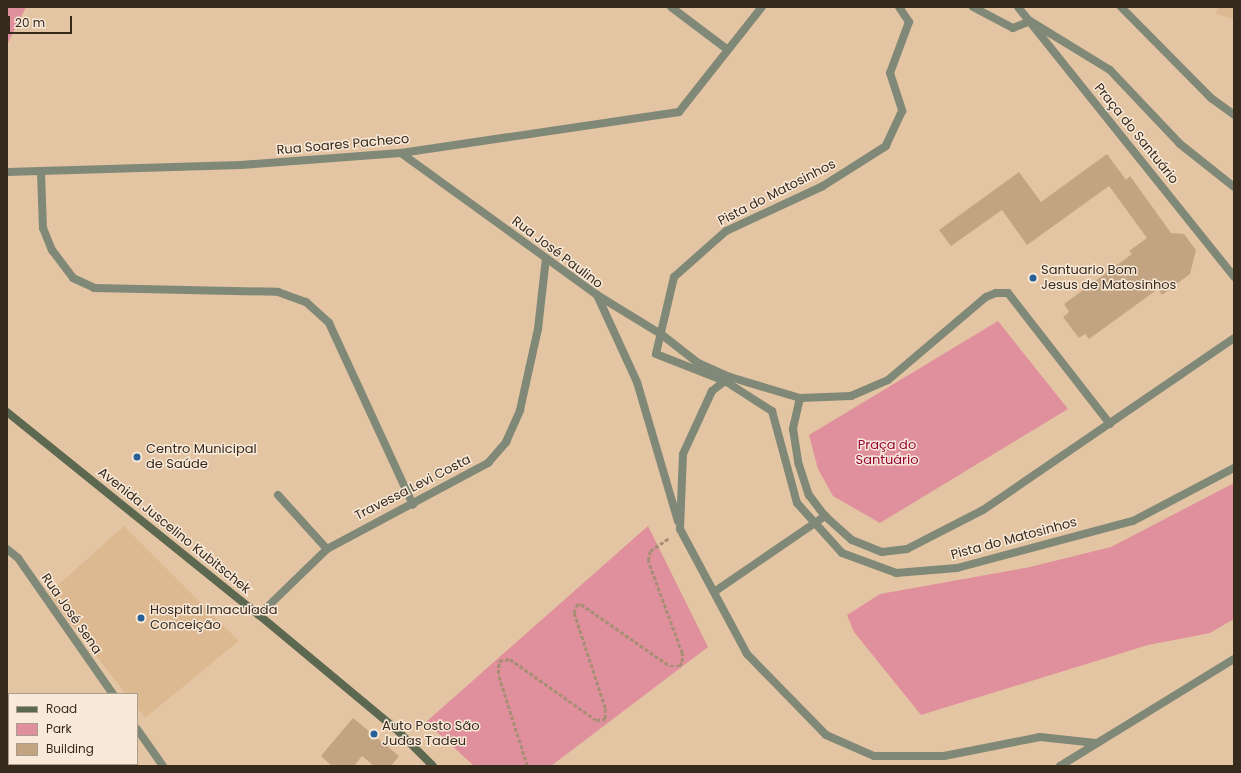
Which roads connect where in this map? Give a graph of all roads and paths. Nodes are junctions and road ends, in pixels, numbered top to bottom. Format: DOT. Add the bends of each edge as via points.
graph roads {
  1 [pos="671,7"];
  2 [pos="762,7"];
  3 [pos="899,7"];
  4 [pos="973,7"];
  5 [pos="1018,7"];
  6 [pos="1121,7"];
  7 [pos="1030,22"];
  8 [pos="728,50"];
  9 [pos="1234,114"];
  10 [pos="401,153"];
  11 [pos="7,172"];
  12 [pos="41,172"];
  13 [pos="1234,187"];
  14 [pos="546,258"];
  15 [pos="1234,277"];
  16 [pos="597,295"];
  17 [pos="661,334"];
  18 [pos="1234,338"];
  19 [pos="727,379"];
  20 [pos="800,398"];
  21 [pos="7,412"];
  22 [pos="1110,424"];
  23 [pos="1234,468"];
  24 [pos="278,495"];
  25 [pos="413,505"];
  26 [pos="825,516"];
  27 [pos="815,523"];
  28 [pos="680,529"];
  29 [pos="7,549"];
  30 [pos="327,549"];
  31 [pos="714,592"];
  32 [pos="259,615"];
  33 [pos="1234,659"];
  34 [pos="111,693"];
  35 [pos="138,730"];
  36 [pos="1096,743"];
  37 [pos="163,766"];
  38 [pos="433,766"];
  39 [pos="527,766"];
  40 [pos="1060,766"];
  1 -- 8 [label="street"];
  2 -- 8 [label="street"];
  3 -- 17 [label="street, Pista do Matosinhos" via="909,22 890,73 902,111 886,146 823,186 726,231 674,277"];
  4 -- 7 [label="street" via="1013,28"];
  5 -- 7 [label="street, Praça do Santuário"];
  6 -- 9 [label="street" via="1211,98"];
  7 -- 13 [label="street" via="1110,70 1180,144"];
  7 -- 15 [label="street, Praça do Santuário"];
  8 -- 10 [label="street, Rua Soares Pacheco" via="679,112"];
  10 -- 12 [label="street, Rua Soares Pacheco" via="241,165"];
  10 -- 14 [label="street, Rua José Paulino"];
  11 -- 12 [label="street, Rua Soares Pacheco"];
  12 -- 25 [label="street" via="43,228 52,250 73,278 94,288 278,292 306,302 329,323"];
  14 -- 16 [label="street, Rua José Paulino"];
  14 -- 25 [label="street, Travessa Levi Costa" via="534,344 520,410 506,442 488,462"];
  16 -- 17 [label="street"];
  16 -- 28 [label="street, Rua José Paulino" via="637,382"];
  17 -- 19 [label="street" via="698,363"];
  17 -- 19 [label="street, Pista do Matosinhos" via="656,354"];
  18 -- 22 [label="street"];
  19 -- 20 [label="street"];
  19 -- 27 [label="street, Pista do Matosinhos" via="772,412 797,503"];
  19 -- 28 [label="street" via="712,391 683,454"];
  20 -- 22 [label="street" via="850,396 888,380 986,297 996,293 1008,293"];
  20 -- 26 [label="street" via="793,429 799,465 809,495"];
  21 -- 32 [label="main road, Avenida Juscelino Kubitschek"];
  22 -- 26 [label="street" via="983,510 907,549 882,552 852,540"];
  23 -- 27 [label="street, Pista do Matosinhos" via="1134,521 957,568 896,573 842,553"];
  24 -- 30 [label="street"];
  25 -- 30 [label="street, Travessa Levi Costa" via="352,533"];
  26 -- 27 [label="street"];
  27 -- 31 [label="street"];
  28 -- 31 [label="street"];
  28 -- 39 [label="path" via="648,556 682,653 682,662 679,666 670,666 581,604 573,609 604,708 605,719 596,720 510,659 499,661 498,674"];
  29 -- 34 [label="street, Rua José Sena" via="18,558"];
  30 -- 32 [label="street, Travessa Levi Costa"];
  31 -- 36 [label="street" via="747,654 826,735 874,756 944,756 1040,737"];
  32 -- 38 [label="main road, Avenida Juscelino Kubitschek" via="398,731"];
  33 -- 36 [label="street"];
  35 -- 37 [label="street"];
  36 -- 40 [label="street"];
}
